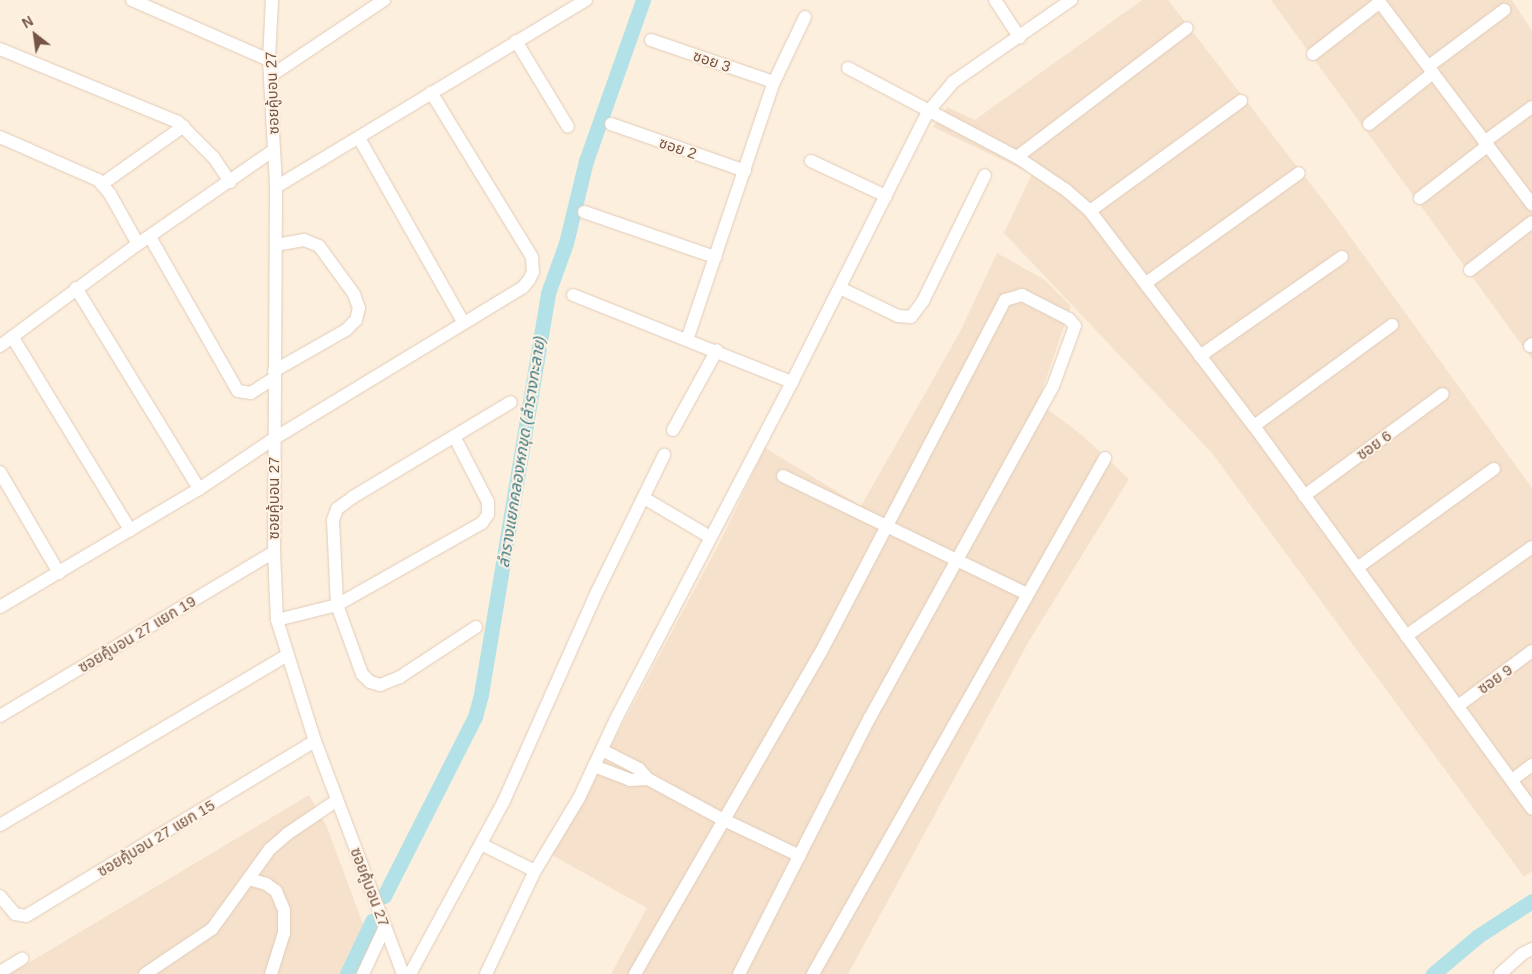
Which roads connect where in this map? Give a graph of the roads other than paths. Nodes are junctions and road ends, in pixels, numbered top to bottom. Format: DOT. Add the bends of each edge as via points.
graph roads {
  1 [pos="132,0"];
  2 [pos="272,0"];
  3 [pos="384,0"];
  4 [pos="586,0"];
  5 [pos="995,0"];
  6 [pos="1071,0"];
  7 [pos="1379,1"];
  8 [pos="1504,10"];
  9 [pos="805,18"];
  10 [pos="1187,28"];
  11 [pos="1020,38"];
  12 [pos="651,40"];
  13 [pos="516,41"];
  14 [pos="0,49"];
  15 [pos="1313,54"];
  16 [pos="269,60"];
  17 [pos="848,68"];
  18 [pos="1431,70"];
  19 [pos="272,75"];
  20 [pos="774,82"];
  21 [pos="431,92"];
  22 [pos="1240,102"];
  23 [pos="1532,106"];
  24 [pos="928,112"];
  25 [pos="611,124"];
  26 [pos="1369,124"];
  27 [pos="184,126"];
  28 [pos="568,127"];
  29 [pos="0,137"];
  30 [pos="359,138"];
  31 [pos="1486,144"];
  32 [pos="274,150"];
  33 [pos="1017,157"];
  34 [pos="811,161"];
  35 [pos="745,171"];
  36 [pos="1299,173"];
  37 [pos="985,176"];
  38 [pos="230,182"];
  39 [pos="102,184"];
  40 [pos="276,187"];
  41 [pos="886,196"];
  42 [pos="1420,198"];
  43 [pos="1532,204"];
  44 [pos="1090,211"];
  45 [pos="584,212"];
  46 [pos="1532,222"];
  47 [pos="150,237"];
  48 [pos="138,244"];
  49 [pos="276,245"];
  50 [pos="716,257"];
  51 [pos="1342,257"];
  52 [pos="1470,270"];
  53 [pos="1146,283"];
  54 [pos="76,288"];
  55 [pos="840,288"];
  56 [pos="573,295"];
  57 [pos="463,322"];
  58 [pos="1392,325"];
  59 [pos="13,338"];
  60 [pos="687,340"];
  61 [pos="0,346"];
  62 [pos="717,350"];
  63 [pos="1200,356"];
  64 [pos="274,374"];
  65 [pos="792,382"];
  66 [pos="1443,394"];
  67 [pos="511,402"];
  68 [pos="1254,426"];
  69 [pos="673,430"];
  70 [pos="454,436"];
  71 [pos="275,438"];
  72 [pos="664,455"];
  73 [pos="1104,458"];
  74 [pos="1494,469"];
  75 [pos="0,472"];
  76 [pos="784,476"];
  77 [pos="199,489"];
  78 [pos="1304,496"];
  79 [pos="644,498"];
  80 [pos="887,526"];
  81 [pos="130,530"];
  82 [pos="710,537"];
  83 [pos="1532,547"];
  84 [pos="274,552"];
  85 [pos="956,560"];
  86 [pos="1357,568"];
  87 [pos="59,573"];
  88 [pos="1027,594"];
  89 [pos="337,605"];
  90 [pos="0,607"];
  91 [pos="277,620"];
  92 [pos="476,628"];
  93 [pos="1406,636"];
  94 [pos="1532,652"];
  95 [pos="286,656"];
  96 [pos="1458,706"];
  97 [pos="0,716"];
  98 [pos="315,741"];
  99 [pos="602,750"];
  100 [pos="1532,765"];
  101 [pos="594,766"];
  102 [pos="648,779"];
  103 [pos="1512,780"];
  104 [pos="336,802"];
  105 [pos="1532,809"];
  106 [pos="722,819"];
  107 [pos="0,825"];
  108 [pos="481,844"];
  109 [pos="800,856"];
  110 [pos="536,871"];
  111 [pos="249,879"];
  112 [pos="0,896"];
  113 [pos="385,927"];
  114 [pos="1532,949"];
  115 [pos="22,959"];
  116 [pos="166,969"];
  117 [pos="0,972"];
  118 [pos="145,974"];
  119 [pos="271,974"];
  120 [pos="363,974"];
  121 [pos="403,974"];
  122 [pos="410,974"];
  123 [pos="487,974"];
  124 [pos="634,974"];
  125 [pos="739,974"];
  126 [pos="813,974"];
  127 [pos="1500,974"];
  1 -- 16 [label="street"];
  2 -- 16 [label="street, ซอยคู้บอน 27"];
  3 -- 19 [label="street"];
  4 -- 13 [label="street"];
  5 -- 11 [label="street"];
  6 -- 11 [label="street"];
  7 -- 15 [label="street"];
  7 -- 18 [label="street"];
  8 -- 18 [label="street"];
  9 -- 20 [label="street"];
  10 -- 33 [label="street"];
  11 -- 24 [label="street" via="953,82"];
  12 -- 20 [label="street, ซอย 3"];
  13 -- 21 [label="street"];
  13 -- 28 [label="street"];
  14 -- 27 [label="street"];
  16 -- 19 [label="street, ซอยคู้บอน 27"];
  17 -- 24 [label="street"];
  18 -- 26 [label="street"];
  18 -- 31 [label="street"];
  19 -- 32 [label="street, ซอยคู้บอน 27"];
  20 -- 35 [label="street"];
  21 -- 30 [label="street"];
  21 -- 57 [label="street" via="532,257 533,272 523,287"];
  22 -- 44 [label="street"];
  23 -- 31 [label="street"];
  24 -- 33 [label="street"];
  24 -- 41 [label="street"];
  25 -- 35 [label="street, ซอย 2"];
  27 -- 38 [label="street" via="214,158"];
  27 -- 39 [label="street"];
  29 -- 39 [label="street"];
  30 -- 40 [label="street"];
  30 -- 57 [label="street"];
  31 -- 42 [label="street"];
  31 -- 43 [label="street"];
  32 -- 38 [label="street"];
  32 -- 40 [label="street, ซอยคู้บอน 27"];
  33 -- 44 [label="street" via="1066,190"];
  34 -- 41 [label="street"];
  35 -- 50 [label="street"];
  36 -- 53 [label="street"];
  37 -- 55 [label="street" via="923,301 911,317 898,316"];
  38 -- 47 [label="street"];
  39 -- 48 [label="street"];
  40 -- 49 [label="street, ซอยคู้บอน 27"];
  41 -- 55 [label="street"];
  44 -- 53 [label="street"];
  45 -- 50 [label="street"];
  46 -- 52 [label="street"];
  47 -- 48 [label="street"];
  47 -- 64 [label="street" via="238,391 251,393"];
  48 -- 54 [label="street"];
  49 -- 64 [label="street, ซอยคู้บอน 27"];
  49 -- 64 [label="street" via="304,240 319,246 354,294 358,308 356,320 346,330"];
  50 -- 60 [label="street"];
  51 -- 63 [label="street"];
  53 -- 63 [label="street"];
  54 -- 59 [label="street"];
  54 -- 77 [label="street"];
  55 -- 65 [label="street"];
  56 -- 60 [label="street"];
  57 -- 71 [label="street"];
  58 -- 68 [label="street"];
  59 -- 61 [label="street"];
  59 -- 81 [label="street"];
  60 -- 62 [label="street"];
  62 -- 65 [label="street"];
  62 -- 69 [label="street"];
  63 -- 68 [label="street"];
  64 -- 71 [label="street, ซอยคู้บอน 27"];
  65 -- 82 [label="street"];
  66 -- 78 [label="street, ซอย 6"];
  67 -- 70 [label="street"];
  68 -- 78 [label="street"];
  70 -- 89 [label="street" via="338,509 333,520"];
  70 -- 89 [label="street" via="488,502 488,514 469,532"];
  71 -- 77 [label="street"];
  71 -- 84 [label="street, ซอยคู้บอน 27"];
  72 -- 79 [label="street"];
  73 -- 88 [label="street"];
  74 -- 86 [label="street"];
  75 -- 87 [label="street"];
  76 -- 80 [label="street"];
  77 -- 81 [label="street"];
  78 -- 86 [label="street"];
  79 -- 82 [label="street"];
  79 -- 108 [label="street"];
  80 -- 85 [label="street"];
  80 -- 85 [label="street" via="1005,300 1022,294 1069,319 1074,330 1043,404"];
  80 -- 106 [label="street" via="821,652"];
  81 -- 87 [label="street"];
  82 -- 99 [label="street"];
  83 -- 93 [label="street"];
  84 -- 91 [label="street, ซอยคู้บอน 27"];
  84 -- 97 [label="street, ซอยคู้บอน 27 แยก 19"];
  85 -- 88 [label="street"];
  85 -- 109 [label="street" via="870,717"];
  86 -- 93 [label="street"];
  87 -- 90 [label="street"];
  88 -- 126 [label="street"];
  89 -- 91 [label="street"];
  89 -- 92 [label="street" via="362,674 370,682 380,685 400,677"];
  91 -- 95 [label="street, ซอยคู้บอน 27"];
  93 -- 96 [label="street"];
  94 -- 96 [label="street, ซอย 9"];
  95 -- 98 [label="street, ซอยคู้บอน 27"];
  95 -- 107 [label="street"];
  96 -- 103 [label="street"];
  98 -- 104 [label="street, ซอยคู้บอน 27"];
  98 -- 112 [label="street, ซอยคู้บอน 27 แยก 15" via="26,916 15,914"];
  99 -- 101 [label="street"];
  99 -- 102 [label="street" via="639,769"];
  100 -- 103 [label="street"];
  101 -- 102 [label="street" via="630,780"];
  101 -- 110 [label="street"];
  102 -- 106 [label="street"];
  103 -- 105 [label="street"];
  104 -- 111 [label="street" via="270,849"];
  104 -- 113 [label="street, ซอยคู้บอน 27"];
  106 -- 109 [label="street"];
  106 -- 124 [label="street"];
  108 -- 110 [label="street"];
  108 -- 122 [label="street"];
  109 -- 125 [label="street"];
  110 -- 123 [label="street"];
  111 -- 116 [label="street" via="212,929"];
  111 -- 119 [label="street" via="276,891 284,910 284,933"];
  113 -- 120 [label="street"];
  113 -- 121 [label="street, ซอยคู้บอน 27"];
  114 -- 127 [label="street"];
  115 -- 117 [label="street"];
  116 -- 118 [label="street"];
}
